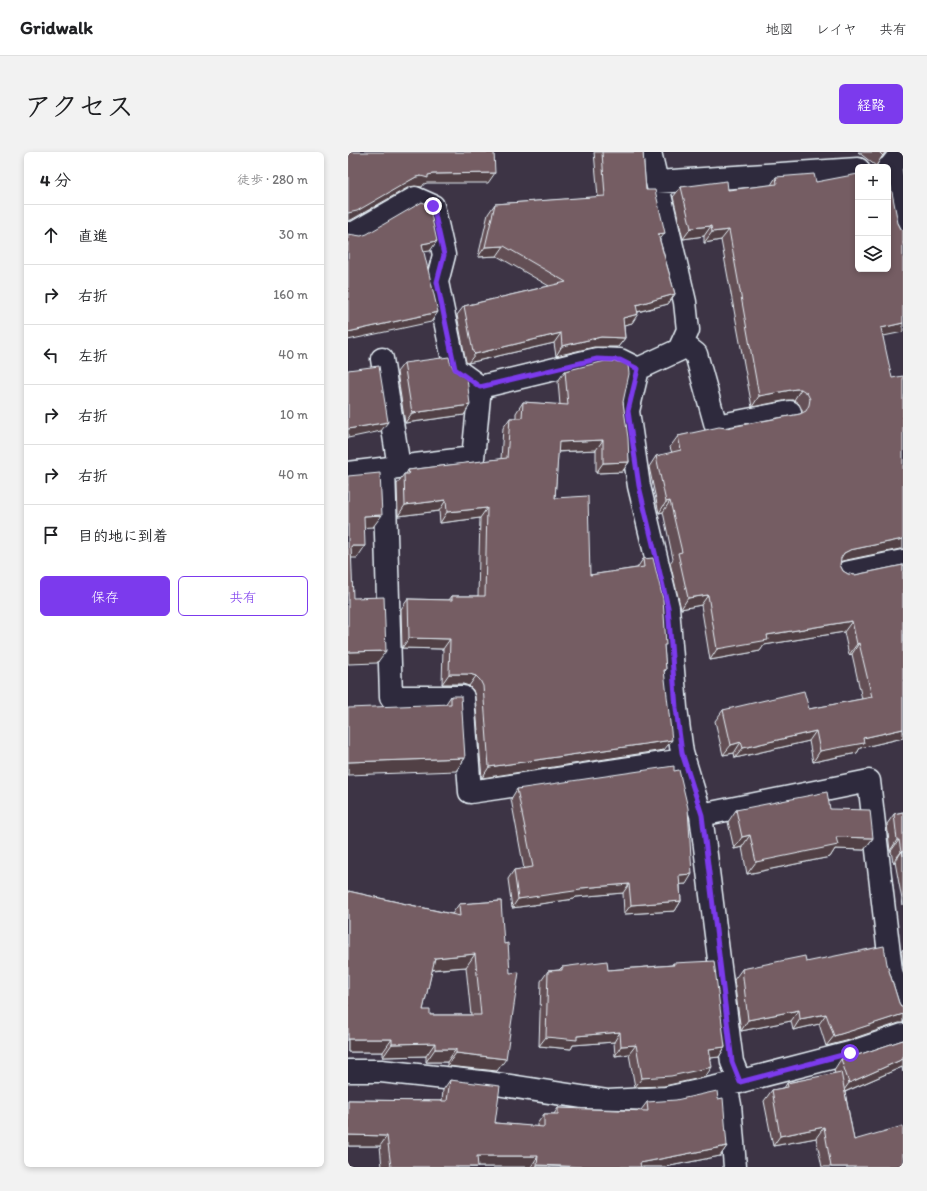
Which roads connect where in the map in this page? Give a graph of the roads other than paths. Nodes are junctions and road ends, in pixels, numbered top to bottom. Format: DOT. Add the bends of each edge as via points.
graph roads {
  1 [pos="650,152"];
  2 [pos="893,162"];
  3 [pos="855,170"];
  4 [pos="657,182"];
  5 [pos="903,231"];
  6 [pos="348,233"];
  7 [pos="682,343"];
  8 [pos="382,359"];
  9 [pos="638,369"];
  10 [pos="480,387"];
  11 [pos="790,412"];
  12 [pos="392,468"];
  13 [pos="348,473"];
  14 [pos="903,560"];
  15 [pos="845,573"];
  16 [pos="684,760"];
  17 [pos="702,815"];
  18 [pos="903,1010"];
  19 [pos="903,1034"];
  20 [pos="348,1071"];
  21 [pos="733,1084"];
  22 [pos="735,1167"];
  1 -- 4 [label="street"];
  2 -- 5 [label="street"];
  3 -- 4 [label="street"];
  4 -- 7 [label="street" via="685,302 688,330"];
  6 -- 10 [label="street" via="354,233 415,198 433,206 444,255 437,282 455,369"];
  7 -- 9 [label="street" via="679,350"];
  7 -- 11 [label="street" via="696,354 716,426"];
  8 -- 12 [label="street"];
  9 -- 10 [label="street" via="620,360 597,359"];
  9 -- 16 [label="street" via="628,411 639,486 668,607 676,708"];
  10 -- 12 [label="street" via="473,458"];
  12 -- 13 [label="street"];
  12 -- 16 [label="street" via="391,697 463,697 470,792"];
  14 -- 15 [label="street"];
  16 -- 17 [label="street"];
  17 -- 18 [label="street" via="869,781 891,971"];
  17 -- 21 [label="street"];
  19 -- 21 [label="street" via="850,1053"];
  20 -- 21 [label="street" via="490,1083 608,1101 666,1098"];
  21 -- 22 [label="street" via="730,1105"];
}
